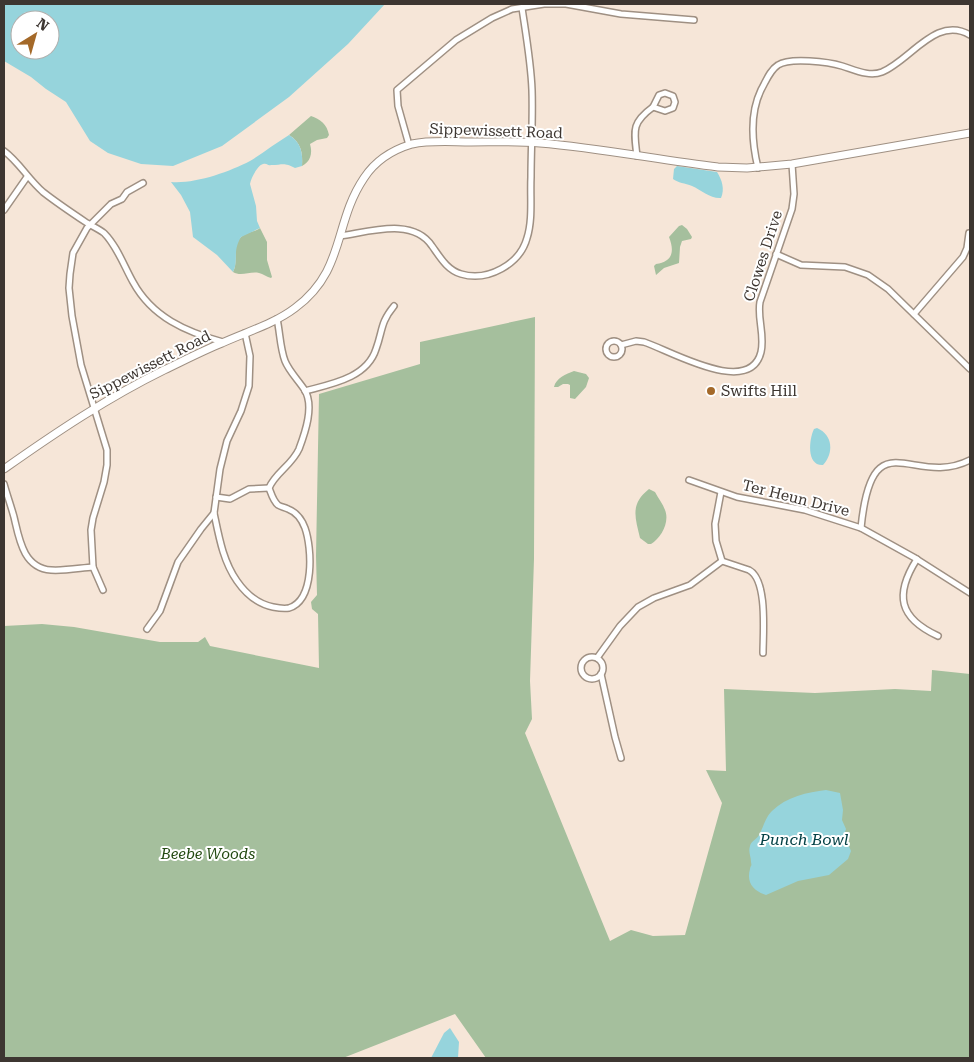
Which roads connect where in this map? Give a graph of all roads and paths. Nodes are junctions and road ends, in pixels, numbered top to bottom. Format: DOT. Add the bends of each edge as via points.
graph roads {
  1 [pos="522,8"];
  2 [pos="694,20"];
  3 [pos="970,35"];
  4 [pos="653,106"];
  5 [pos="970,134"];
  6 [pos="532,143"];
  7 [pos="409,145"];
  8 [pos="4,151"];
  9 [pos="637,156"];
  10 [pos="792,164"];
  11 [pos="758,168"];
  12 [pos="27,177"];
  13 [pos="143,183"];
  14 [pos="4,210"];
  15 [pos="91,225"];
  16 [pos="969,234"];
  17 [pos="340,236"];
  18 [pos="776,254"];
  19 [pos="394,306"];
  20 [pos="914,314"];
  21 [pos="277,319"];
  22 [pos="245,333"];
  23 [pos="198,335"];
  24 [pos="223,342"];
  25 [pos="621,345"];
  26 [pos="211,348"];
  27 [pos="970,369"];
  28 [pos="305,391"];
  29 [pos="96,408"];
  30 [pos="970,460"];
  31 [pos="4,469"];
  32 [pos="690,480"];
  33 [pos="4,484"];
  34 [pos="269,488"];
  35 [pos="721,492"];
  36 [pos="216,497"];
  37 [pos="214,513"];
  38 [pos="861,528"];
  39 [pos="917,560"];
  40 [pos="722,561"];
  41 [pos="93,567"];
  42 [pos="103,590"];
  43 [pos="970,593"];
  44 [pos="147,629"];
  45 [pos="938,636"];
  46 [pos="763,653"];
  47 [pos="597,658"];
  48 [pos="601,674"];
  49 [pos="622,758"];
  1 -- 2 [label="street" via="566,4 621,14"];
  1 -- 6 [label="street" via="532,90"];
  1 -- 7 [label="street" via="501,13 466,33 399,88 396,93 398,106"];
  3 -- 11 [label="street" via="953,29 943,30 892,66 875,74 828,63 794,61 780,64 768,76 756,105"];
  4 -- 4 [label="street" via="668,111 675,105 675,99 671,94 662,93"];
  4 -- 9 [label="street" via="636,124"];
  5 -- 10 [label="main road, Sippewissett Road"];
  6 -- 7 [label="main road, Sippewissett Road" via="433,141"];
  6 -- 9 [label="main road, Sippewissett Road"];
  6 -- 17 [label="street" via="527,239 518,255 497,272 462,274 442,260 423,235 412,230 391,229"];
  7 -- 17 [label="main road, Sippewissett Road" via="378,161 364,177 346,212"];
  8 -- 12 [label="street"];
  9 -- 11 [label="main road, Sippewissett Road" via="718,167"];
  10 -- 11 [label="main road, Sippewissett Road"];
  10 -- 18 [label="street, Clowes Drive" via="793,202"];
  12 -- 14 [label="street"];
  12 -- 15 [label="street"];
  13 -- 15 [label="street" via="111,204"];
  15 -- 23 [label="street" via="103,232 136,288 153,309 170,322"];
  15 -- 29 [label="street" via="74,253 69,288 81,365"];
  16 -- 20 [label="street" via="963,257"];
  17 -- 21 [label="main road, Sippewissett Road" via="322,281 301,304"];
  18 -- 20 [label="street" via="805,266 840,266 857,270 880,283"];
  18 -- 25 [label="street, Clowes Drive" via="759,306 761,351 750,367 720,371 644,342"];
  19 -- 28 [label="street" via="383,321 377,349 367,367"];
  20 -- 27 [label="street"];
  21 -- 22 [label="main road, Sippewissett Road"];
  21 -- 28 [label="street" via="285,360"];
  22 -- 24 [label="main road, Sippewissett Road"];
  22 -- 36 [label="street" via="250,356 249,386 227,441"];
  23 -- 24 [label="street"];
  23 -- 26 [label="street"];
  24 -- 26 [label="main road, Sippewissett Road"];
  26 -- 29 [label="main road, Sippewissett Road" via="138,383"];
  28 -- 34 [label="street" via="309,405 307,422 298,449 290,464"];
  29 -- 31 [label="main road, Sippewissett Road"];
  29 -- 41 [label="street" via="107,450 107,464 93,518"];
  30 -- 38 [label="street" via="948,467 886,464 877,470 870,482"];
  32 -- 35 [label="street, Ter Heun Drive"];
  33 -- 41 [label="street" via="18,540 29,560 51,570"];
  34 -- 36 [label="street" via="249,489 230,499"];
  34 -- 37 [label="street" via="276,503 299,517 306,530 310,557 307,588 298,602 289,608 257,602 237,582 226,560"];
  35 -- 38 [label="street, Ter Heun Drive" via="805,510"];
  35 -- 40 [label="street" via="715,524"];
  36 -- 37 [label="street"];
  37 -- 44 [label="street" via="178,562 163,604"];
  38 -- 39 [label="street, Ter Heun Drive"];
  39 -- 43 [label="street, Ter Heun Drive"];
  39 -- 45 [label="street" via="904,581 905,609 914,622"];
  40 -- 46 [label="street" via="749,570 757,578 763,608"];
  40 -- 47 [label="street" via="690,585 638,607"];
  41 -- 42 [label="street"];
  47 -- 48 [label="street" via="603,666"];
  47 -- 48 [label="street" via="587,658 582,670 585,676 592,678"];
  48 -- 49 [label="street"];
}
